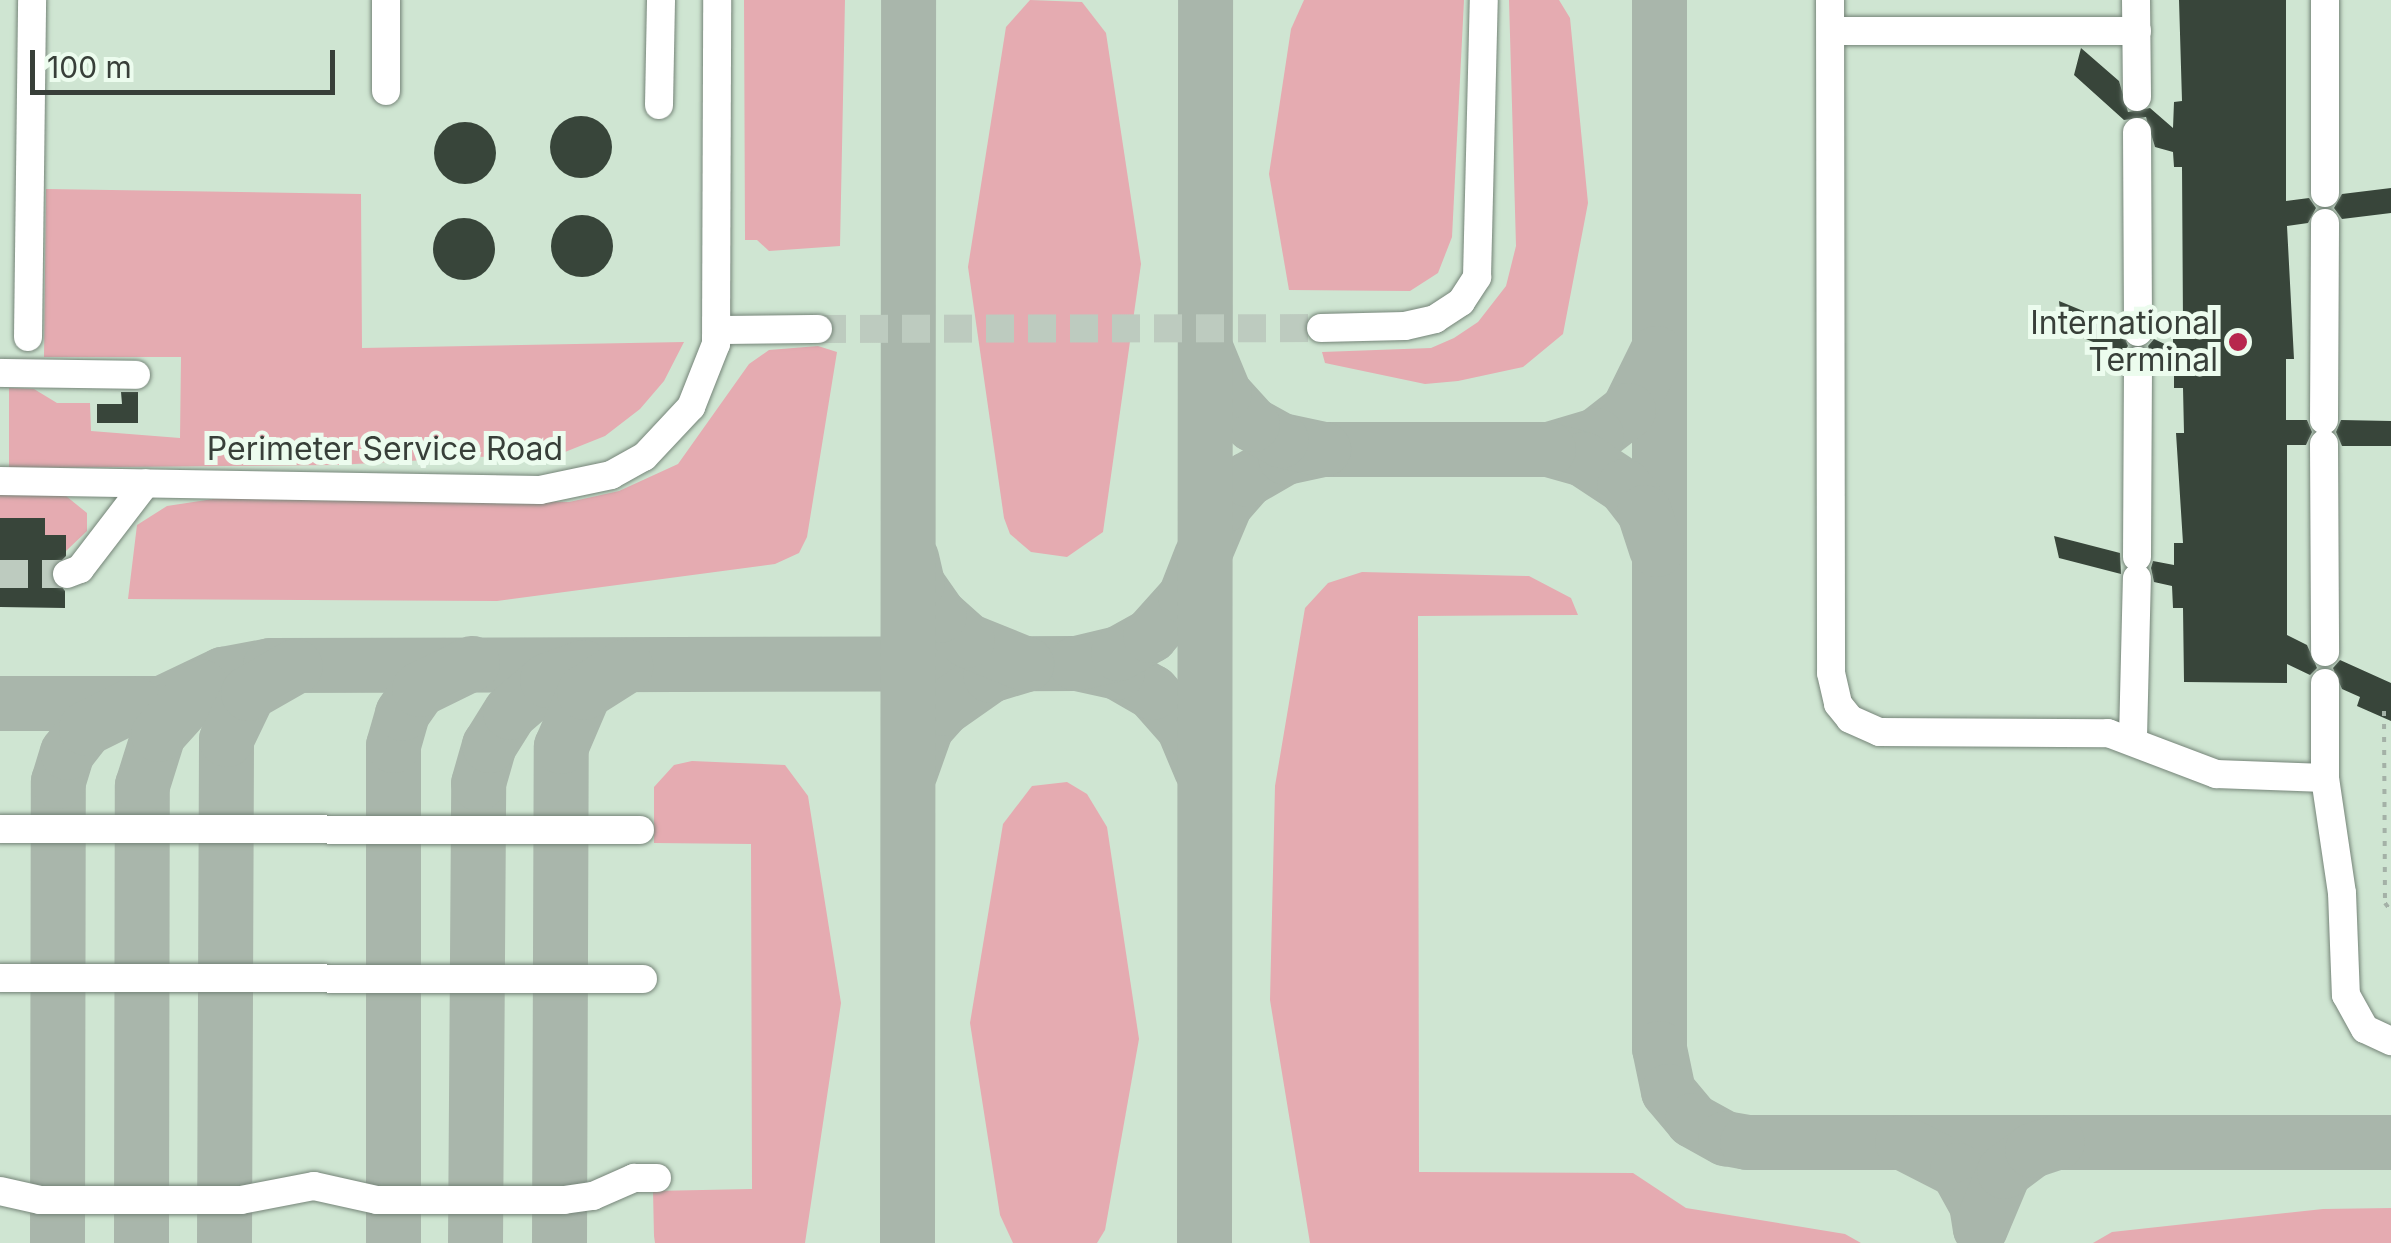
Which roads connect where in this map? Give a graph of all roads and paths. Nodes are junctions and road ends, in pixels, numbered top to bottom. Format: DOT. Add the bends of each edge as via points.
graph roads {
  1 [pos="32,0"];
  2 [pos="386,0"];
  3 [pos="660,0"];
  4 [pos="717,0"];
  5 [pos="1484,0"];
  6 [pos="1830,0"];
  7 [pos="2136,0"];
  8 [pos="2326,0"];
  9 [pos="2137,30"];
  10 [pos="1831,31"];
  11 [pos="386,91"];
  12 [pos="2137,97"];
  13 [pos="660,105"];
  14 [pos="2137,132"];
  15 [pos="2325,193"];
  16 [pos="2324,222"];
  17 [pos="1322,328"];
  18 [pos="717,330"];
  19 [pos="818,330"];
  20 [pos="28,337"];
  21 [pos="0,374"];
  22 [pos="136,375"];
  23 [pos="0,481"];
  24 [pos="146,484"];
  25 [pos="66,574"];
  26 [pos="2324,652"];
  27 [pos="2324,683"];
  28 [pos="2384,711"];
  29 [pos="2388,734"];
  30 [pos="2134,738"];
  31 [pos="2325,778"];
  32 [pos="0,829"];
  33 [pos="640,830"];
  34 [pos="2391,910"];
  35 [pos="0,978"];
  36 [pos="643,979"];
  37 [pos="2391,1041"];
  38 [pos="657,1178"];
  39 [pos="0,1191"];
  1 -- 20 [label="lane"];
  2 -- 11 [label="lane"];
  3 -- 13 [label="lane"];
  4 -- 18 [label="lane, Perimeter Service Road"];
  5 -- 17 [label="lane" via="1477,277 1461,302 1436,319"];
  6 -- 10 [label="lane"];
  7 -- 9 [label="lane"];
  8 -- 15 [label="lane"];
  9 -- 10 [label="lane"];
  9 -- 12 [label="lane"];
  10 -- 30 [label="lane" via="1834,697 1850,719 1879,732"];
  14 -- 30 [label="lane"];
  16 -- 26 [label="lane"];
  18 -- 19 [label="lane"];
  18 -- 24 [label="lane, Perimeter Service Road" via="691,407 644,457 611,475 540,490"];
  21 -- 22 [label="lane"];
  23 -- 24 [label="lane, Perimeter Service Road"];
  24 -- 25 [label="lane" via="80,569"];
  27 -- 31 [label="lane"];
  28 -- 29 [label="path"];
  29 -- 34 [label="path" via="2385,903"];
  30 -- 31 [label="lane" via="2216,774"];
  31 -- 37 [label="lane" via="2342,892 2346,995 2365,1029"];
  32 -- 33 [label="lane"];
  35 -- 36 [label="lane"];
  38 -- 39 [label="lane" via="634,1178 564,1200 377,1200 314,1186 224,1200 40,1200"];
}
